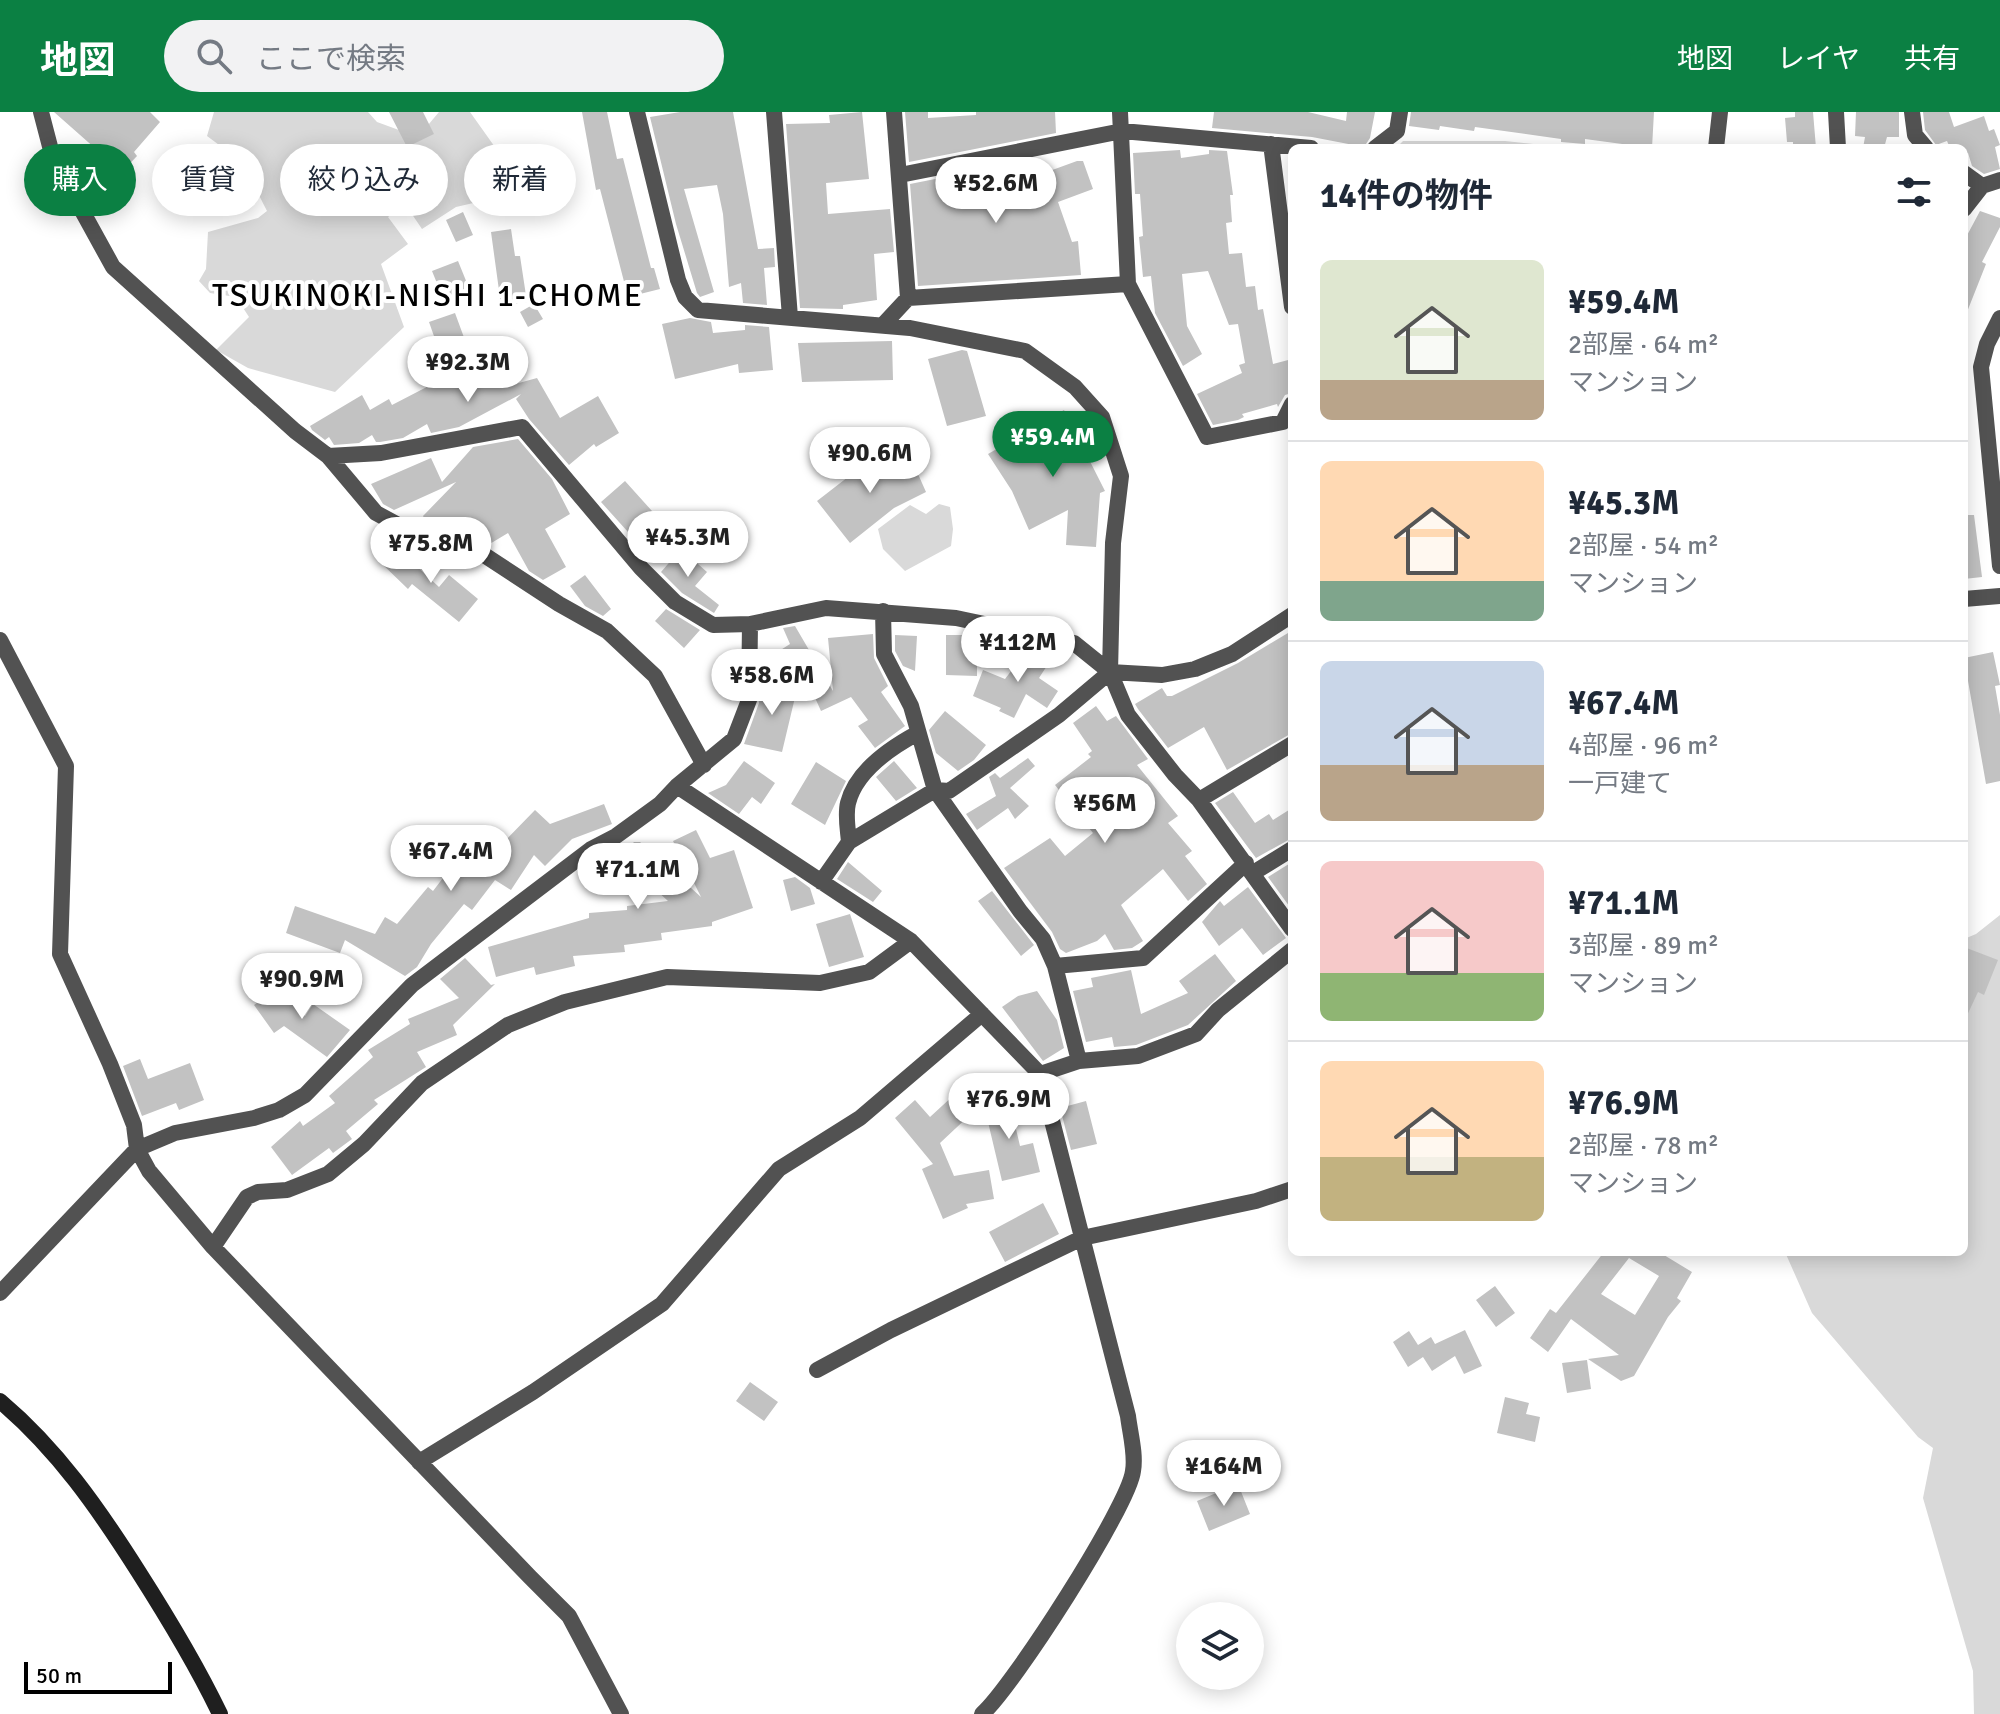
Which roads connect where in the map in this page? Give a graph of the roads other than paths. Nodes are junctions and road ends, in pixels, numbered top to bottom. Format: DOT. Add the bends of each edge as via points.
graph roads {
  1 [pos="41,112"];
  2 [pos="637,112"];
  3 [pos="774,112"];
  4 [pos="894,112"];
  5 [pos="1120,112"];
  6 [pos="1400,112"];
  7 [pos="1720,112"];
  8 [pos="1836,112"];
  9 [pos="1912,112"];
  10 [pos="1122,131"];
  11 [pos="1914,141"];
  12 [pos="1271,144"];
  13 [pos="1380,144"];
  14 [pos="1716,144"];
  15 [pos="1838,144"];
  16 [pos="1288,146"];
  17 [pos="900,175"];
  18 [pos="1968,176"];
  19 [pos="2000,180"];
  20 [pos="1982,186"];
  21 [pos="1968,204"];
  22 [pos="1288,276"];
  23 [pos="1128,284"];
  24 [pos="908,298"];
  25 [pos="790,317"];
  26 [pos="2000,318"];
  27 [pos="882,326"];
  28 [pos="1994,343"];
  29 [pos="1288,412"];
  30 [pos="328,456"];
  31 [pos="1998,523"];
  32 [pos="2000,566"];
  33 [pos="2000,596"];
  34 [pos="1968,599"];
  35 [pos="883,611"];
  36 [pos="1288,618"];
  37 [pos="750,624"];
  38 [pos="0,640"];
  39 [pos="1110,672"];
  40 [pos="918,733"];
  41 [pos="1288,746"];
  42 [pos="704,765"];
  43 [pos="677,786"];
  44 [pos="935,790"];
  45 [pos="1199,800"];
  46 [pos="849,842"];
  47 [pos="1288,851"];
  48 [pos="1249,868"];
  49 [pos="821,882"];
  50 [pos="1288,923"];
  51 [pos="911,941"];
  52 [pos="1288,953"];
  53 [pos="1055,966"];
  54 [pos="982,1014"];
  55 [pos="1079,1061"];
  56 [pos="1040,1074"];
  57 [pos="137,1149"];
  58 [pos="1288,1190"];
  59 [pos="1082,1238"];
  60 [pos="213,1247"];
  61 [pos="0,1293"];
  62 [pos="817,1370"];
  63 [pos="0,1401"];
  64 [pos="419,1462"];
  65 [pos="220,1714"];
  66 [pos="621,1714"];
  67 [pos="982,1714"];
  1 -- 30 [label="street" via="53,158 113,267"];
  2 -- 25 [label="street" via="685,297 698,310"];
  3 -- 25 [label="street"];
  4 -- 17 [label="street"];
  5 -- 10 [label="street"];
  6 -- 13 [label="street" via="1397,131"];
  7 -- 14 [label="street"];
  8 -- 15 [label="street"];
  9 -- 11 [label="street"];
  10 -- 12 [label="street"];
  10 -- 17 [label="street"];
  10 -- 23 [label="street"];
  12 -- 16 [label="street"];
  12 -- 22 [label="street"];
  17 -- 24 [label="street"];
  18 -- 20 [label="street"];
  19 -- 20 [label="street"];
  20 -- 21 [label="street"];
  23 -- 24 [label="street"];
  23 -- 29 [label="street" via="1207,437 1283,422"];
  24 -- 27 [label="street"];
  25 -- 27 [label="street"];
  26 -- 28 [label="street"];
  27 -- 39 [label="street" via="1025,351 1075,387 1102,417 1121,476 1113,543"];
  28 -- 31 [label="street" via="1981,367"];
  30 -- 37 [label="street" via="381,453 522,427 675,602 713,625"];
  30 -- 42 [label="street" via="376,513 413,533 472,547 607,631 655,676"];
  31 -- 32 [label="street"];
  33 -- 34 [label="street"];
  35 -- 37 [label="street" via="826,608"];
  35 -- 39 [label="street" via="956,618 1074,643"];
  35 -- 40 [label="street" via="884,654 911,706"];
  36 -- 39 [label="street" via="1232,654 1195,669 1162,675"];
  37 -- 42 [label="street" via="749,700 734,739"];
  38 -- 57 [label="street" via="66,766 60,954 134,1125"];
  39 -- 44 [label="street" via="1059,715 949,791"];
  39 -- 45 [label="street" via="1128,715"];
  40 -- 44 [label="street"];
  40 -- 46 [label="street" via="859,778 847,805"];
  41 -- 45 [label="street"];
  42 -- 43 [label="street"];
  43 -- 49 [label="street"];
  43 -- 57 [label="street" via="660,804 591,849 412,985 305,1095 279,1110 175,1133"];
  44 -- 46 [label="street"];
  44 -- 53 [label="street" via="1043,939"];
  45 -- 48 [label="street"];
  46 -- 49 [label="street"];
  47 -- 48 [label="street"];
  48 -- 50 [label="street"];
  48 -- 53 [label="street" via="1143,958"];
  49 -- 51 [label="street"];
  51 -- 54 [label="street"];
  51 -- 60 [label="street" via="869,972 820,983 667,977 565,1002 508,1025 422,1083 328,1174 287,1190 247,1197"];
  52 -- 55 [label="street" via="1196,1034 1138,1056"];
  53 -- 55 [label="street"];
  54 -- 56 [label="street"];
  54 -- 64 [label="street" via="860,1118 779,1169 662,1304"];
  55 -- 56 [label="street"];
  56 -- 59 [label="street"];
  57 -- 60 [label="street"];
  57 -- 61 [label="street"];
  58 -- 59 [label="street"];
  59 -- 62 [label="street"];
  59 -- 67 [label="street" via="1128,1416 1134,1470 1126,1494 1056,1612 1007,1687"];
  60 -- 64 [label="street"];
  63 -- 65 [label="street" via="60,1458 107,1523 194,1659"];
  64 -- 66 [label="street" via="564,1608"];
}
